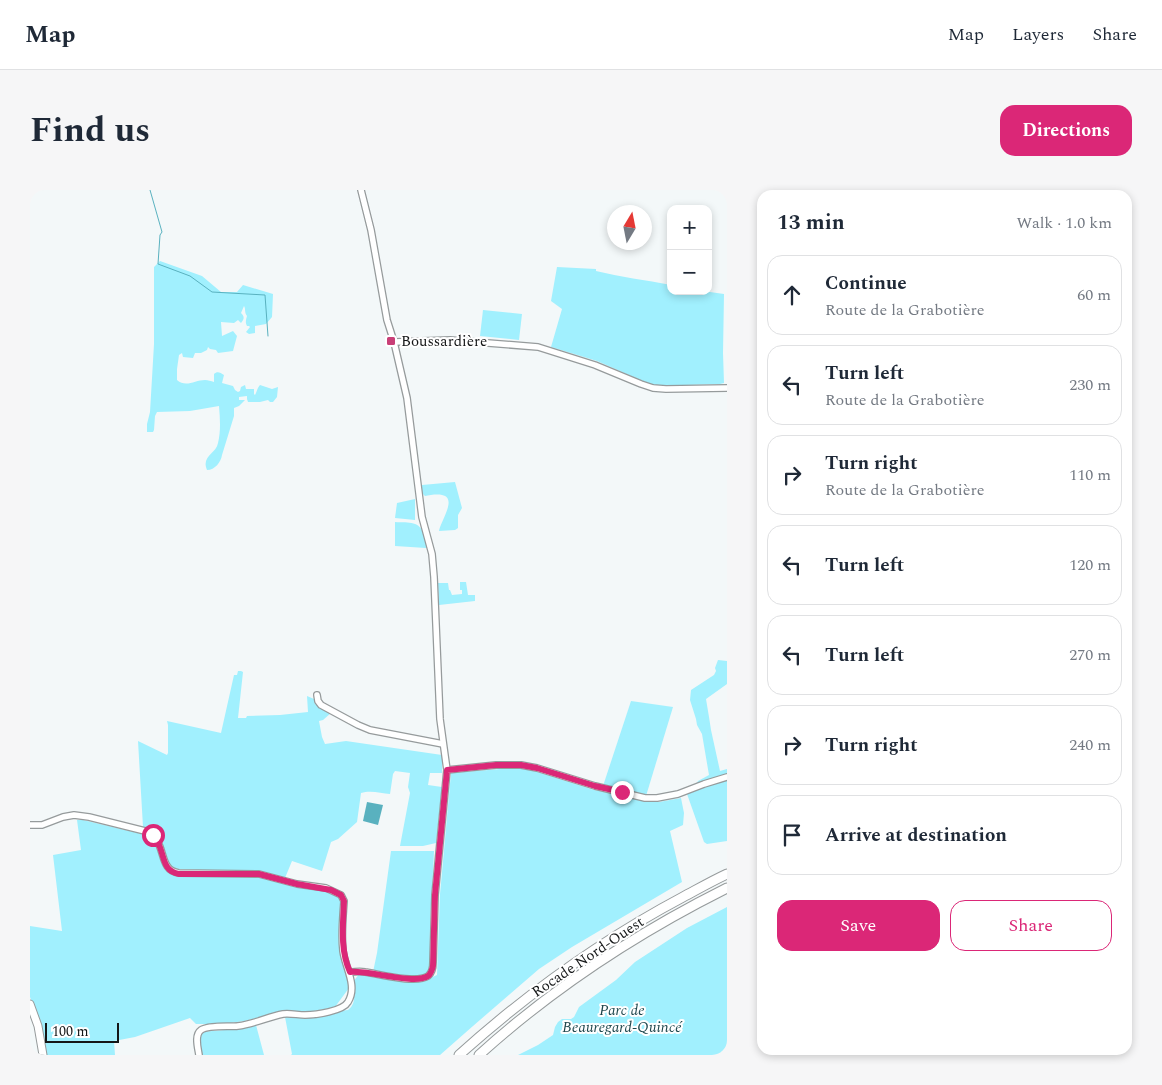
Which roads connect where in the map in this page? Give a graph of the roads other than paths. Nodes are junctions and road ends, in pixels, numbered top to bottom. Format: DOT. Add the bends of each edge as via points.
graph roads {
  1 [pos="361,190"];
  2 [pos="394,342"];
  3 [pos="727,388"];
  4 [pos="317,695"];
  5 [pos="443,744"];
  6 [pos="447,770"];
  7 [pos="727,777"];
  8 [pos="30,825"];
  9 [pos="727,874"];
  10 [pos="727,888"];
  11 [pos="350,972"];
  12 [pos="30,1004"];
  13 [pos="43,1055"];
  14 [pos="199,1055"];
  15 [pos="459,1055"];
  16 [pos="479,1055"];
  1 -- 2 [label="street"];
  2 -- 3 [label="street" via="450,340 538,347 653,388"];
  2 -- 5 [label="street" via="407,398 422,517 433,561"];
  4 -- 5 [label="street" via="321,705 365,728"];
  5 -- 6 [label="street"];
  6 -- 7 [label="street" via="521,765 651,798 669,797"];
  6 -- 11 [label="street" via="431,972 426,978 413,979"];
  8 -- 11 [label="street" via="74,815 89,817 153,835 166,866 172,872 259,874 336,892 344,901 343,949"];
  9 -- 15 [label="highway, Rocade Nord-Ouest" via="658,910 588,953 514,1008"];
  10 -- 16 [label="highway, Rocade Nord-Ouest" via="604,958 539,1004"];
  11 -- 14 [label="street" via="351,992 343,1007 310,1015 280,1015 238,1026 204,1028 197,1038"];
  12 -- 13 [label="street"];
}
